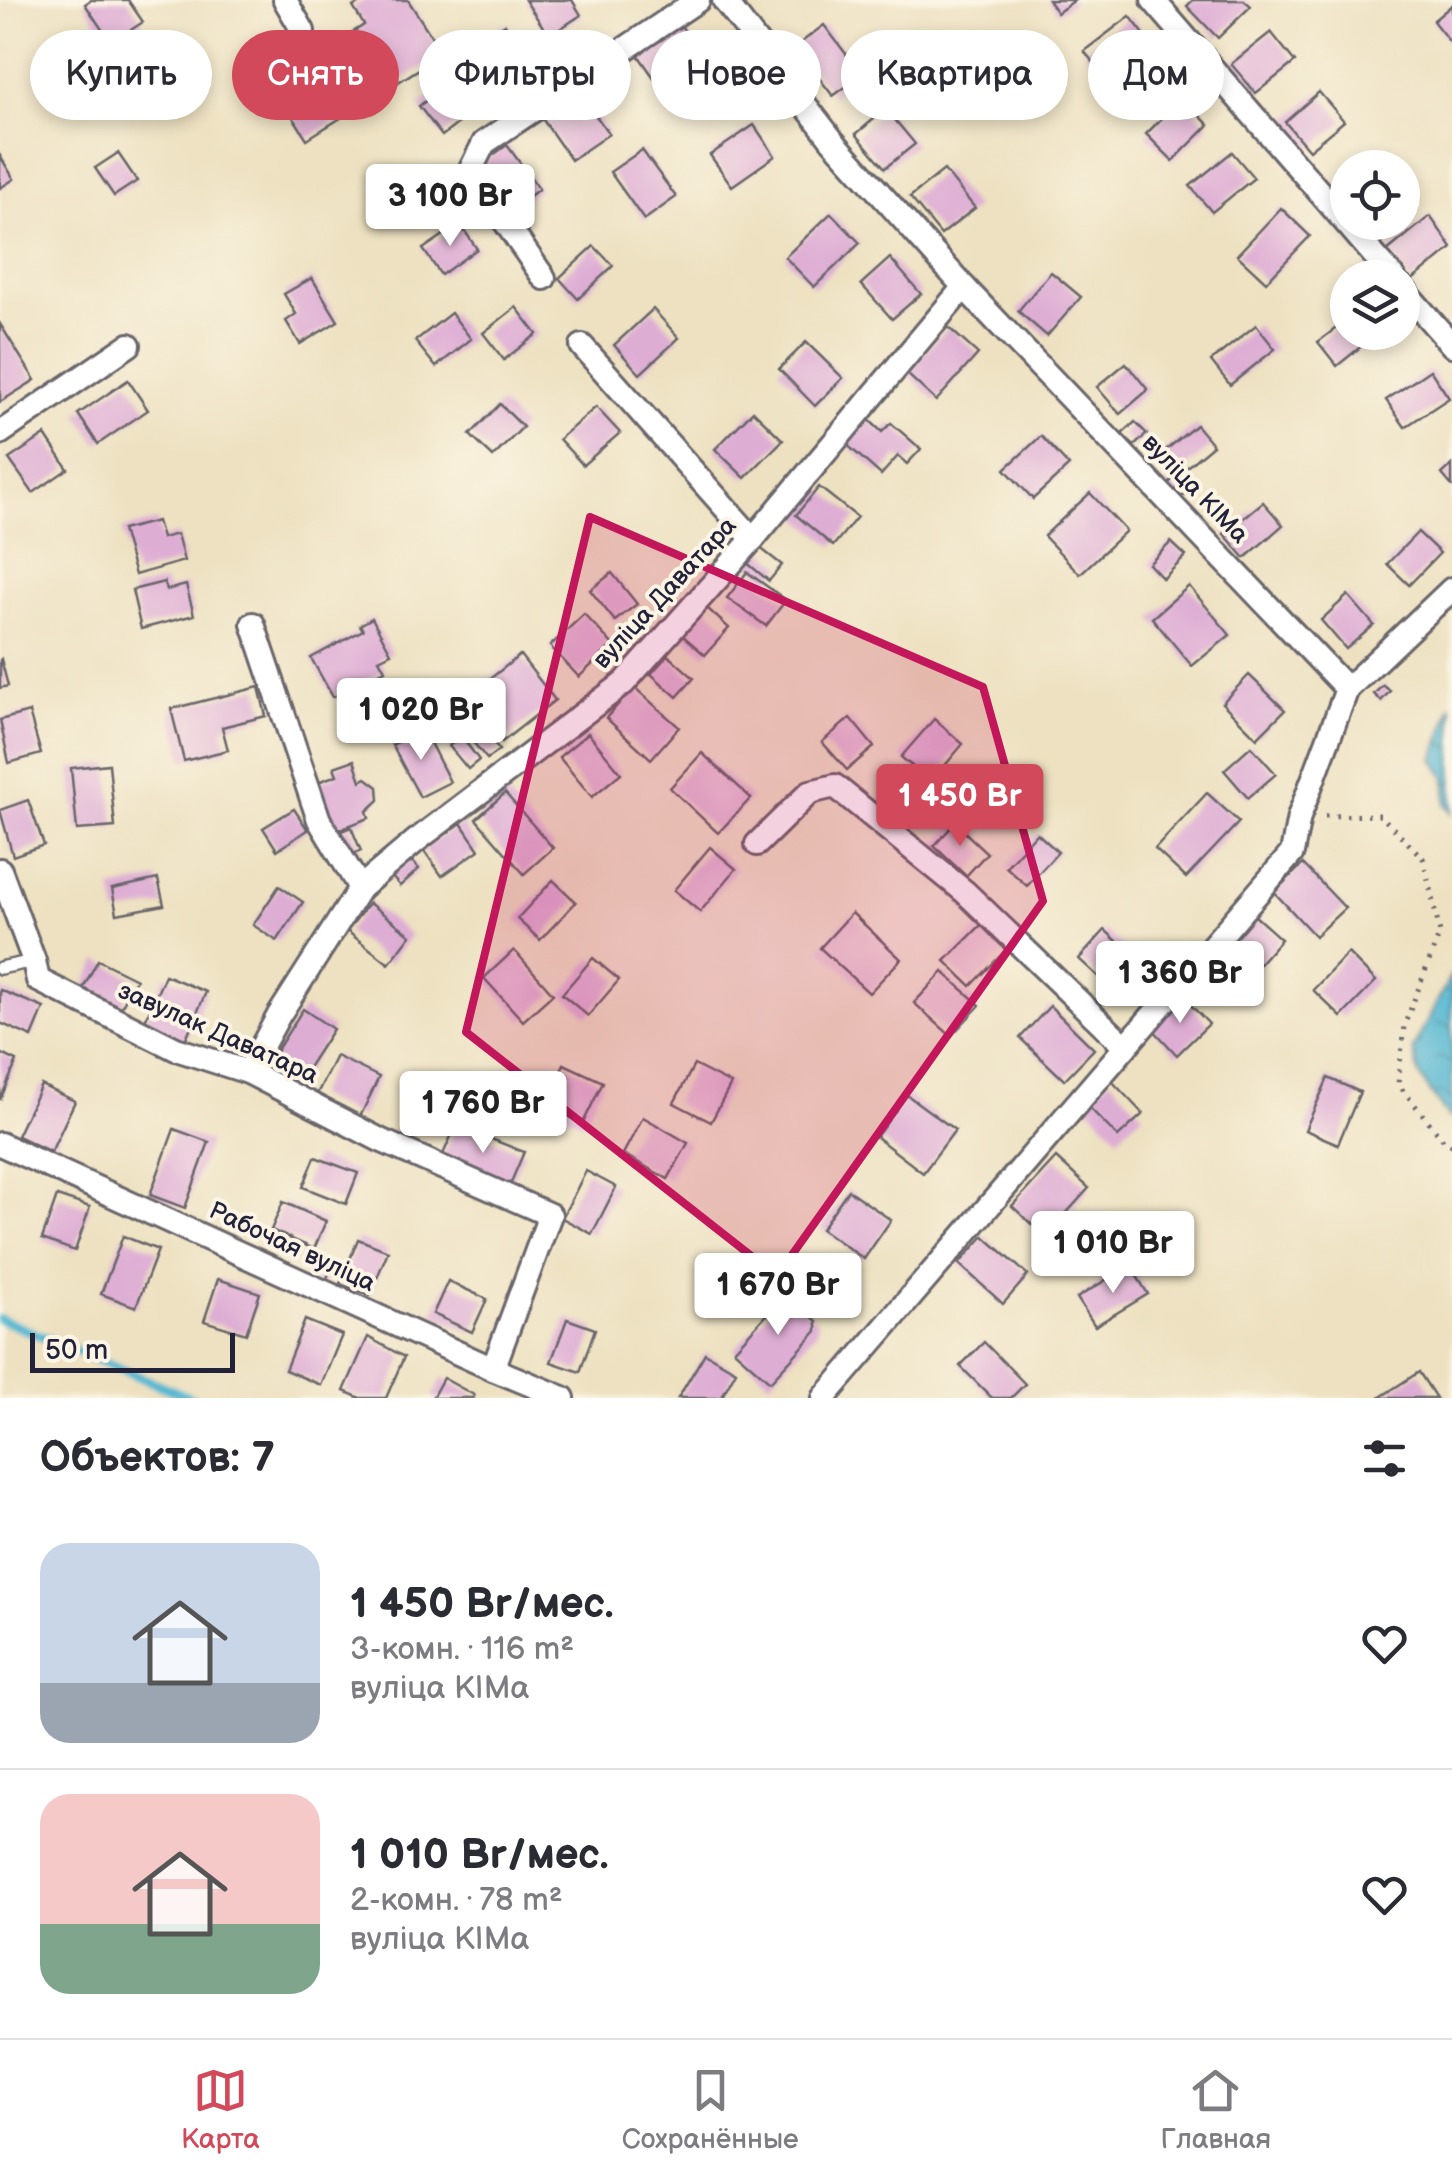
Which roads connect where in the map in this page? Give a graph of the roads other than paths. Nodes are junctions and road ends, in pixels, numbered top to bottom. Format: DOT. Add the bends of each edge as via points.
graph roads {
  1 [pos="285,0"];
  2 [pos="698,0"];
  3 [pos="724,0"];
  4 [pos="1153,0"];
  5 [pos="302,30"];
  6 [pos="1378,260"];
  7 [pos="544,278"];
  8 [pos="964,286"];
  9 [pos="1420,309"];
  10 [pos="129,345"];
  11 [pos="1452,345"];
  12 [pos="582,346"];
  13 [pos="0,433"];
  14 [pos="753,539"];
  15 [pos="1452,589"];
  16 [pos="253,624"];
  17 [pos="1347,689"];
  18 [pos="757,844"];
  19 [pos="0,870"];
  20 [pos="360,888"];
  21 [pos="34,961"];
  22 [pos="0,968"];
  23 [pos="1125,1046"];
  24 [pos="248,1072"];
  25 [pos="0,1144"];
  26 [pos="493,1369"];
  27 [pos="563,1398"];
  28 [pos="824,1398"];
  1 -- 5 [label="street"];
  2 -- 7 [label="street" via="484,143 470,170"];
  3 -- 8 [label="street, вуліца КІМа" via="834,140"];
  4 -- 6 [label="street"];
  8 -- 14 [label="street, вуліца Даватара"];
  8 -- 17 [label="street, вуліца КІМа"];
  9 -- 11 [label="street"];
  10 -- 13 [label="street"];
  12 -- 14 [label="street"];
  14 -- 20 [label="street, вуліца Даватара" via="624,682"];
  15 -- 17 [label="street"];
  16 -- 20 [label="street" via="319,820"];
  17 -- 23 [label="street" via="1292,853"];
  18 -- 23 [label="street" via="810,792 835,786 965,892"];
  19 -- 21 [label="street, завулак Даватара"];
  20 -- 24 [label="street, вуліца Даватара"];
  21 -- 22 [label="lane"];
  21 -- 24 [label="street, завулак Даватара" via="38,980 176,1049"];
  23 -- 28 [label="street"];
  24 -- 26 [label="street, завулак Даватара" via="550,1215"];
  25 -- 26 [label="street, Рабочая вуліца"];
  26 -- 27 [label="street, Рабочая вуліца"];
}
